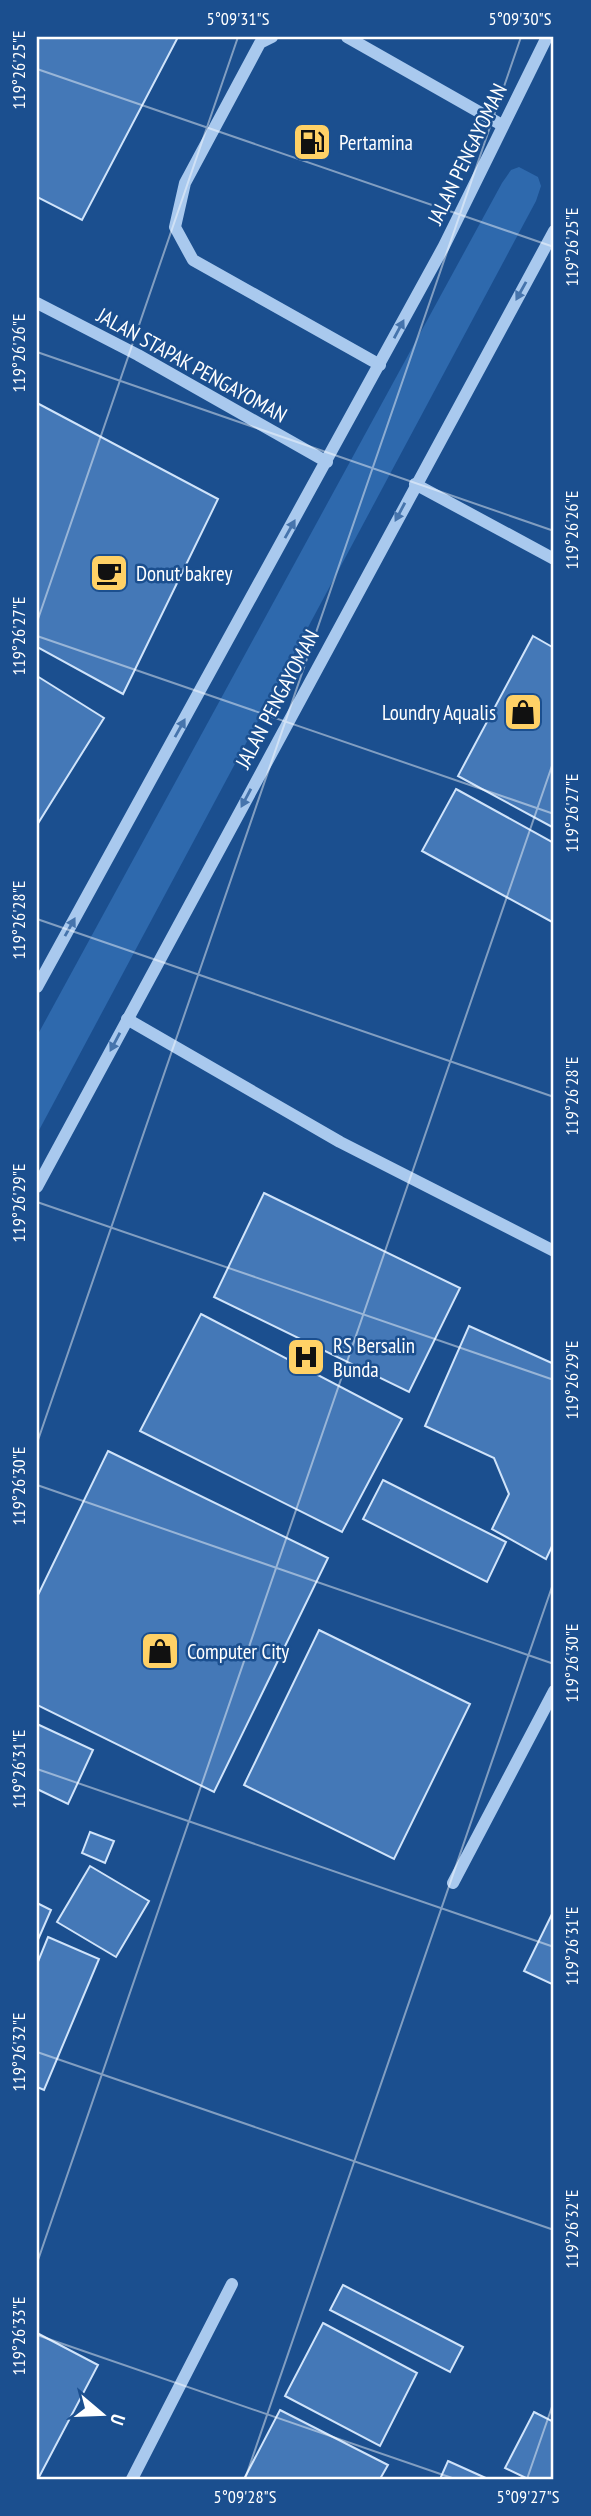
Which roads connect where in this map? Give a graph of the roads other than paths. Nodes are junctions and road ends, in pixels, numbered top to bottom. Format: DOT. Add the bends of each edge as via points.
graph roads {
  1 [pos="272,37"];
  2 [pos="347,37"];
  3 [pos="547,37"];
  4 [pos="502,125"];
  5 [pos="554,231"];
  6 [pos="37,303"];
  7 [pos="380,365"];
  8 [pos="327,462"];
  9 [pos="415,484"];
  10 [pos="554,559"];
  11 [pos="37,987"];
  12 [pos="127,1019"];
  13 [pos="37,1187"];
  14 [pos="554,1251"];
  15 [pos="554,1691"];
  16 [pos="453,1883"];
  17 [pos="232,2284"];
  18 [pos="132,2479"];
  1 -- 7 [label="street" via="260,43 185,183 175,227 193,260"];
  2 -- 4 [label="street"];
  3 -- 4 [label="street, JALAN PENGAYOMAN"];
  7 -- 4 [label="street, JALAN PENGAYOMAN, one-way"];
  5 -- 9 [label="street, JALAN PENGAYOMAN, one-way"];
  6 -- 8 [label="street, JALAN STAPAK PENGAYOMAN"];
  7 -- 8 [label="street, JALAN PENGAYOMAN"];
  11 -- 8 [label="street, JALAN PENGAYOMAN, one-way"];
  9 -- 10 [label="street"];
  9 -- 12 [label="street, JALAN PENGAYOMAN, one-way"];
  12 -- 13 [label="street, JALAN PENGAYOMAN, one-way"];
  12 -- 14 [label="street" via="340,1142"];
  15 -- 16 [label="street"];
  17 -- 18 [label="street"];
}
